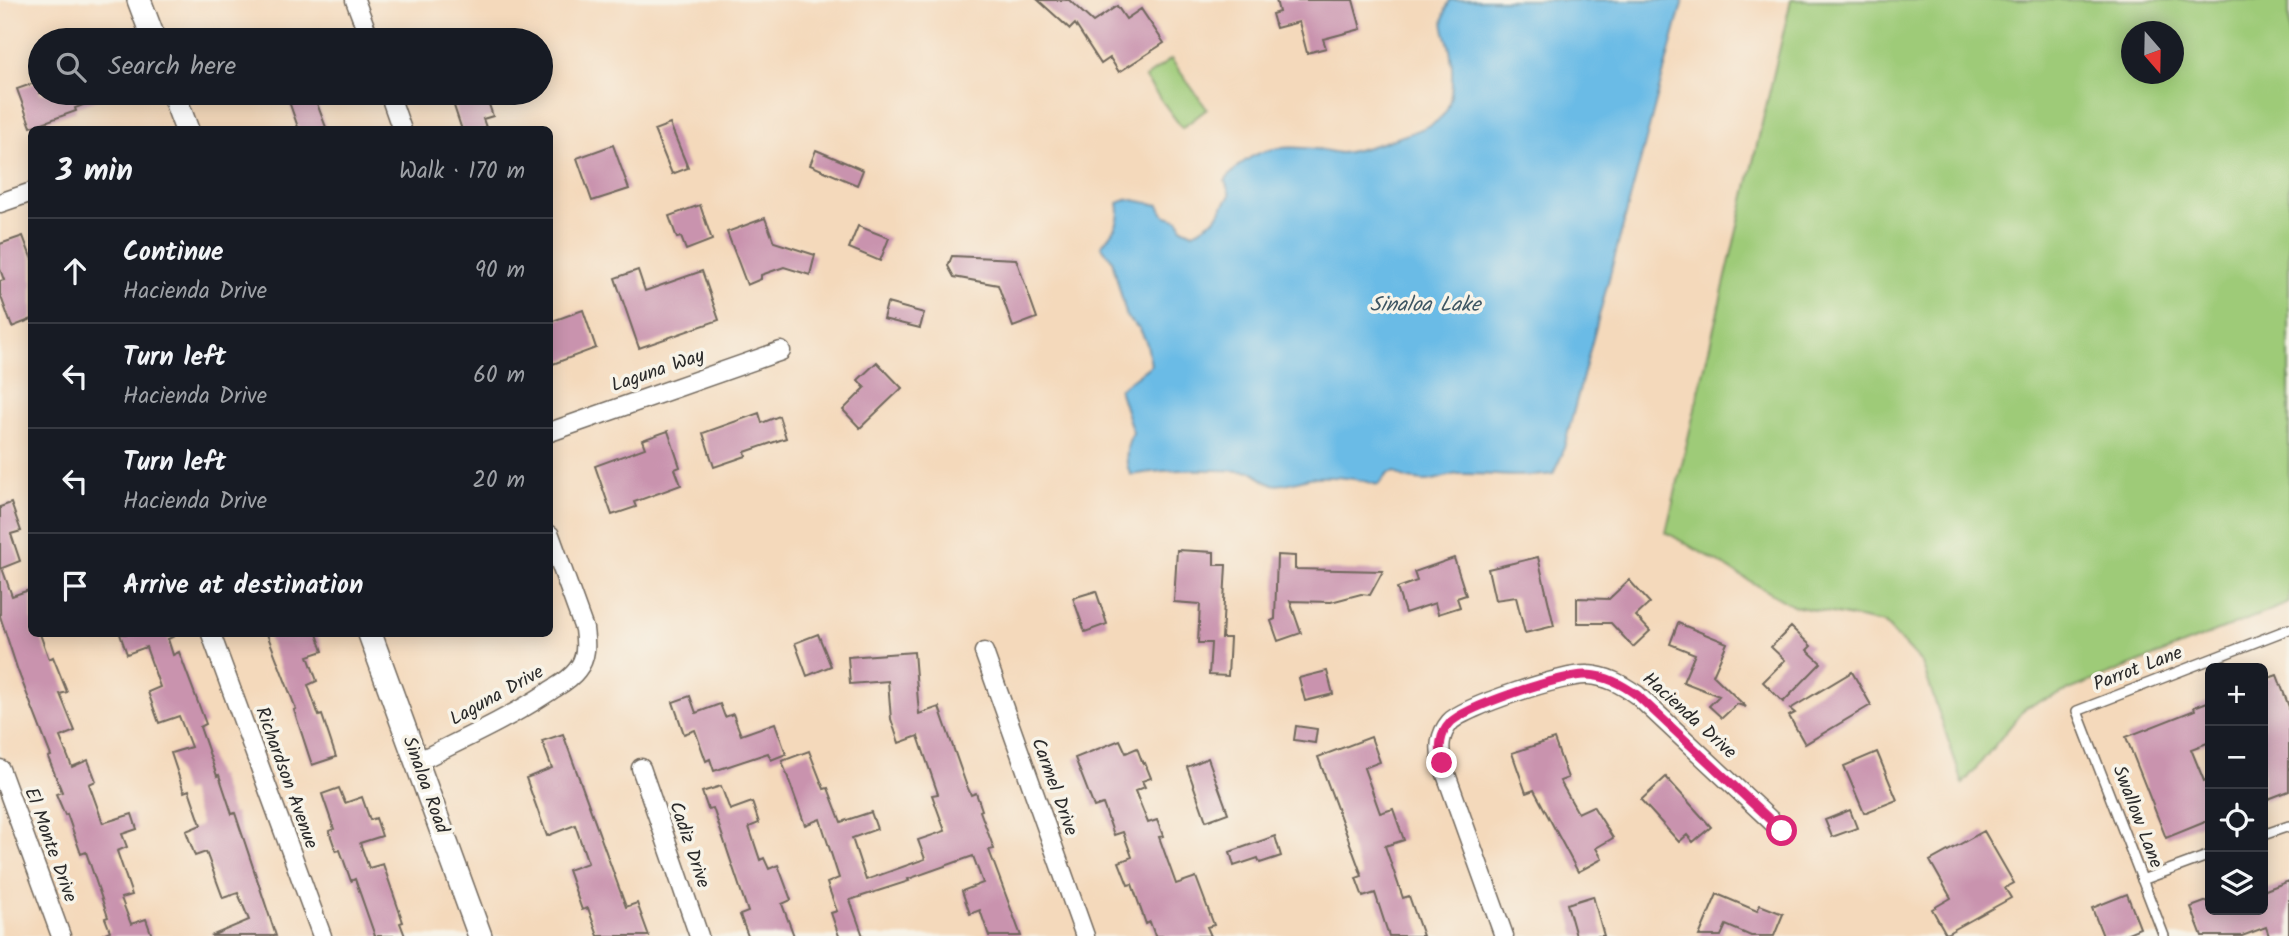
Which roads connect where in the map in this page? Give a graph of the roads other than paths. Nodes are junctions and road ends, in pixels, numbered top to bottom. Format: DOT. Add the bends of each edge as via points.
graph roads {
  1 [pos="139,0"];
  2 [pos="355,0"];
  3 [pos="150,28"];
  4 [pos="366,28"];
  5 [pos="178,105"];
  6 [pos="393,105"];
  7 [pos="185,126"];
  8 [pos="401,126"];
  9 [pos="28,193"];
  10 [pos="0,203"];
  11 [pos="781,351"];
  12 [pos="553,431"];
  13 [pos="553,542"];
  14 [pos="2289,629"];
  15 [pos="212,637"];
  16 [pos="371,637"];
  17 [pos="984,652"];
  18 [pos="2077,711"];
  19 [pos="417,762"];
  20 [pos="640,768"];
  21 [pos="0,769"];
  22 [pos="2289,826"];
  23 [pos="1782,831"];
  24 [pos="2268,833"];
  25 [pos="2205,857"];
  26 [pos="2142,880"];
  27 [pos="61,936"];
  28 [pos="322,936"];
  29 [pos="481,936"];
  30 [pos="699,936"];
  31 [pos="1085,936"];
  32 [pos="1504,936"];
  33 [pos="2164,936"];
  1 -- 3 [label="street"];
  2 -- 4 [label="street"];
  5 -- 7 [label="street"];
  6 -- 8 [label="street"];
  9 -- 10 [label="street"];
  11 -- 12 [label="street, Laguna Way"];
  13 -- 19 [label="street, Laguna Drive" via="584,629 585,656 579,669 522,709"];
  14 -- 18 [label="lane, Parrot Lane"];
  15 -- 28 [label="street, Richardson Avenue"];
  16 -- 19 [label="street, Sinaloa Road"];
  17 -- 31 [label="street, Carmel Drive"];
  18 -- 26 [label="lane, Swallow Lane"];
  19 -- 29 [label="street, Sinaloa Road"];
  20 -- 30 [label="street, Cadiz Drive"];
  21 -- 27 [label="street, El Monte Drive"];
  22 -- 24 [label="lane"];
  23 -- 32 [label="street, Hacienda Drive" via="1621,683 1585,674 1563,677 1465,712 1451,721 1439,749"];
  25 -- 26 [label="lane"];
  26 -- 33 [label="lane, Swallow Lane"];
}
